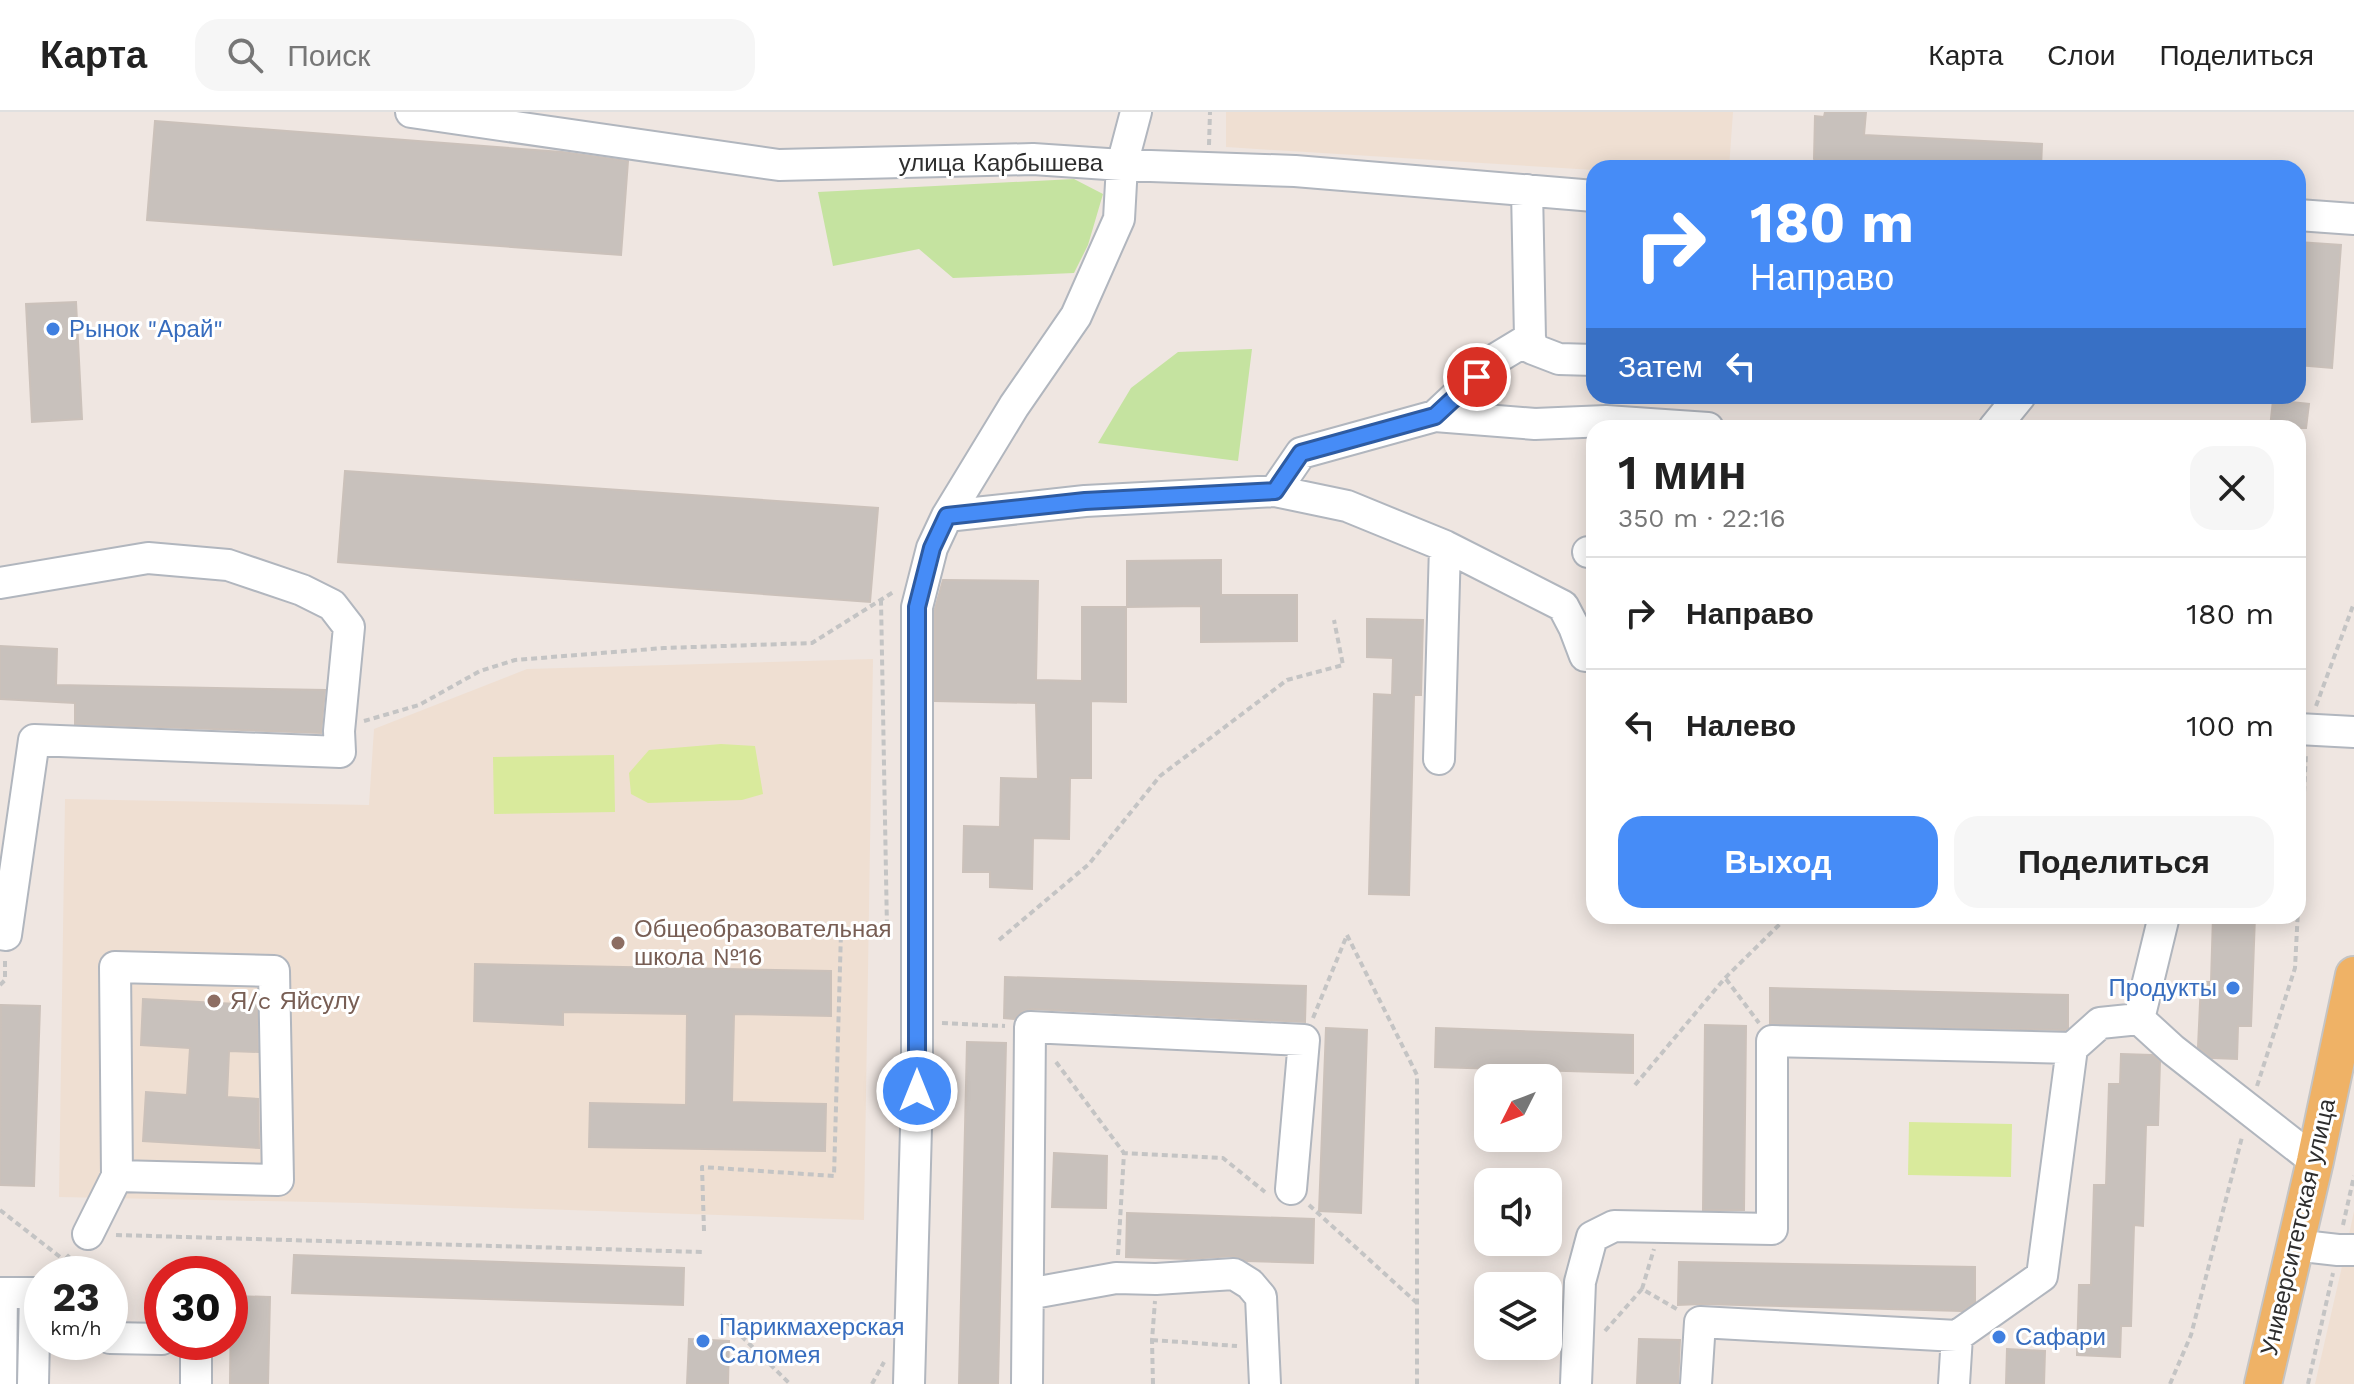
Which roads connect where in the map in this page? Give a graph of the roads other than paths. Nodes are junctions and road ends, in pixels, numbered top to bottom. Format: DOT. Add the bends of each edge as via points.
graph roads {
  1 [pos="411,112"];
  2 [pos="1136,112"];
  3 [pos="1122,165"];
  4 [pos="1527,190"];
  5 [pos="1586,195"];
  6 [pos="2306,216"];
  7 [pos="2354,219"];
  8 [pos="1530,338"];
  9 [pos="1586,360"];
  10 [pos="2014,404"];
  11 [pos="1435,416"];
  12 [pos="2000,420"];
  13 [pos="1586,422"];
  14 [pos="1275,491"];
  15 [pos="947,516"];
  16 [pos="1445,546"];
  17 [pos="0,583"];
  18 [pos="1563,606"];
  19 [pos="1586,606"];
  20 [pos="1586,656"];
  21 [pos="2306,729"];
  22 [pos="2354,732"];
  23 [pos="1439,759"];
  24 [pos="2162,924"];
  25 [pos="0,934"];
  26 [pos="2354,975"];
  27 [pos="2139,1019"];
  28 [pos="2072,1048"];
  29 [pos="2315,1161"];
  30 [pos="117,1176"];
  31 [pos="1291,1189"];
  32 [pos="88,1234"];
  33 [pos="2294,1245"];
  34 [pos="2346,1250"];
  35 [pos="1,1293"];
  36 [pos="1028,1294"];
  37 [pos="1957,1336"];
  38 [pos="196,1360"];
  39 [pos="1,1384"];
  40 [pos="33,1384"];
  41 [pos="196,1384"];
  42 [pos="909,1384"];
  43 [pos="1027,1384"];
  44 [pos="1265,1384"];
  45 [pos="1576,1384"];
  46 [pos="1696,1384"];
  47 [pos="1954,1384"];
  48 [pos="2263,1384"];
  1 -- 3 [label="street, улица Карбышева" via="779,165 1033,159"];
  2 -- 3 [label="street"];
  3 -- 4 [label="street, улица Карбышева" via="1295,171"];
  3 -- 15 [label="street" via="1119,219 1076,316"];
  4 -- 5 [label="street, улица Карбышева"];
  4 -- 8 [label="street"];
  6 -- 7 [label="street"];
  8 -- 9 [label="street" via="1539,353"];
  8 -- 11 [label="street" via="1497,358"];
  10 -- 12 [label="street"];
  11 -- 13 [label="street" via="1535,424"];
  11 -- 14 [label="street" via="1301,453"];
  14 -- 15 [label="street" via="1085,501"];
  14 -- 16 [label="street" via="1347,506"];
  15 -- 42 [label="street" via="932,548 917,607 917,1091"];
  16 -- 18 [label="street"];
  16 -- 23 [label="street"];
  17 -- 25 [label="street" via="148,558 228,565 332,605 349,627 340,752 34,740 6,935"];
  18 -- 19 [label="street"];
  18 -- 20 [label="street"];
  21 -- 22 [label="street"];
  24 -- 27 [label="street"];
  26 -- 29 [label="main road, Университетская улица"];
  27 -- 28 [label="street" via="2100,1023"];
  27 -- 29 [label="street"];
  28 -- 37 [label="street" via="2042,1276"];
  28 -- 45 [label="street" via="1772,1041 1772,1229 1614,1226 1592,1237 1580,1282"];
  29 -- 33 [label="main road, Университетская улица"];
  30 -- 30 [label="street" via="115,967 274,971 278,1180"];
  30 -- 32 [label="street"];
  31 -- 36 [label="street" via="1304,1040 1030,1027"];
  33 -- 34 [label="street"];
  33 -- 48 [label="main road, Университетская улица"];
  35 -- 39 [label="street"];
  35 -- 40 [label="street" via="35,1293"];
  36 -- 43 [label="street"];
  36 -- 44 [label="street" via="1116,1278 1234,1274 1261,1297"];
  37 -- 46 [label="street" via="1700,1322"];
  37 -- 47 [label="street"];
  38 -- 41 [label="street"];
}
